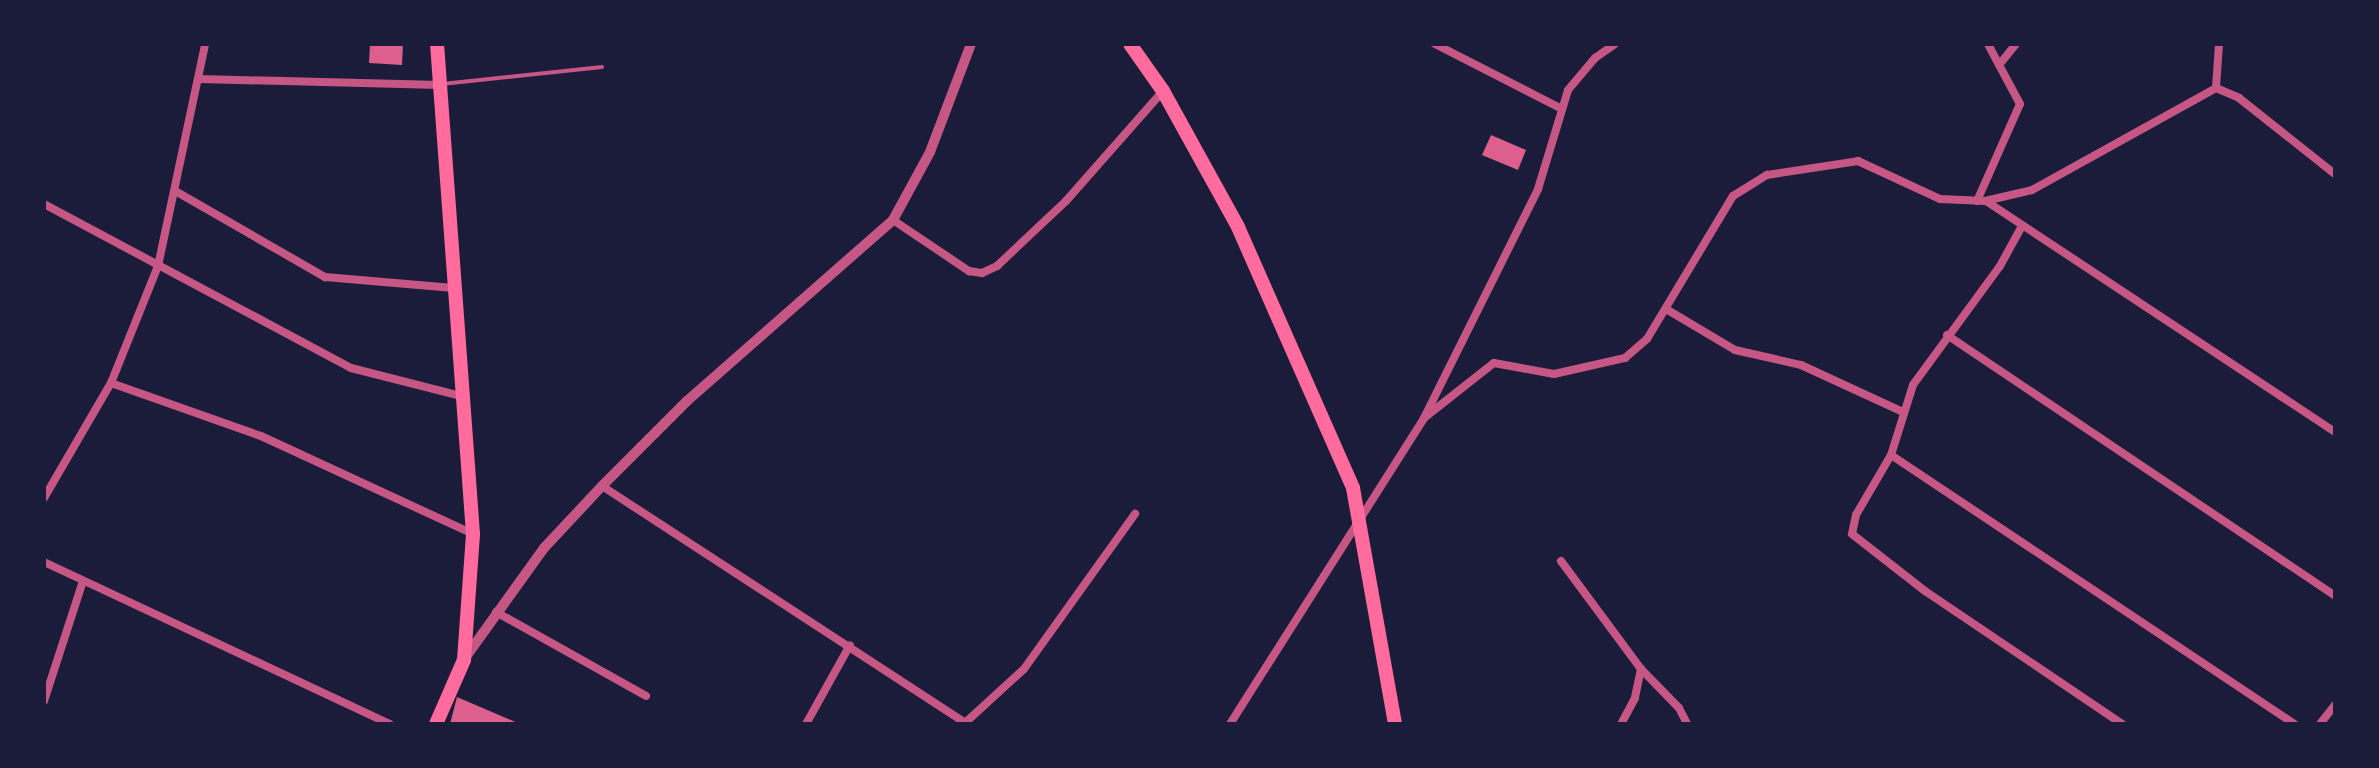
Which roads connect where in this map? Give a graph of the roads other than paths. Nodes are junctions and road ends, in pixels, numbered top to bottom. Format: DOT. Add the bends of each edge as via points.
graph roads {
  1 [pos="205,44"];
  2 [pos="437,44"];
  3 [pos="971,44"];
  4 [pos="1130,44"];
  5 [pos="1435,44"];
  6 [pos="1615,44"];
  7 [pos="1988,44"];
  8 [pos="2016,44"];
  9 [pos="2219,44"];
  10 [pos="1999,65"];
  11 [pos="602,67"];
  12 [pos="198,79"];
  13 [pos="440,85"];
  14 [pos="2216,88"];
  15 [pos="1163,91"];
  16 [pos="1560,108"];
  17 [pos="2335,159"];
  18 [pos="2331,172"];
  19 [pos="177,192"];
  20 [pos="1981,201"];
  21 [pos="44,204"];
  22 [pos="893,220"];
  23 [pos="2022,226"];
  24 [pos="158,266"];
  25 [pos="454,288"];
  26 [pos="1666,309"];
  27 [pos="1947,335"];
  28 [pos="111,383"];
  29 [pos="465,397"];
  30 [pos="1903,412"];
  31 [pos="1424,418"];
  32 [pos="2335,432"];
  33 [pos="1891,455"];
  34 [pos="602,486"];
  35 [pos="44,498"];
  36 [pos="1135,514"];
  37 [pos="1360,521"];
  38 [pos="473,534"];
  39 [pos="1561,561"];
  40 [pos="44,562"];
  41 [pos="82,584"];
  42 [pos="2335,596"];
  43 [pos="496,612"];
  44 [pos="850,645"];
  45 [pos="464,660"];
  46 [pos="1641,669"];
  47 [pos="646,696"];
  48 [pos="44,701"];
  49 [pos="2335,705"];
  50 [pos="966,723"];
  51 [pos="390,724"];
  52 [pos="436,724"];
  53 [pos="806,724"];
  54 [pos="1230,724"];
  55 [pos="1395,724"];
  56 [pos="1621,724"];
  57 [pos="1687,724"];
  58 [pos="2122,724"];
  59 [pos="2294,724"];
  60 [pos="2320,724"];
  1 -- 12 [label="street"];
  2 -- 13 [label="main road"];
  3 -- 22 [label="street" via="930,152"];
  4 -- 15 [label="main road"];
  5 -- 16 [label="street"];
  6 -- 16 [label="street" via="1579,74"];
  7 -- 10 [label="street"];
  8 -- 10 [label="street"];
  9 -- 14 [label="street"];
  10 -- 20 [label="street" via="2020,104"];
  11 -- 13 [label="lane"];
  12 -- 13 [label="street"];
  12 -- 19 [label="street"];
  13 -- 25 [label="main road"];
  14 -- 18 [label="street" via="2239,98"];
  14 -- 20 [label="street" via="2032,190"];
  15 -- 22 [label="street" via="1066,201 997,266 982,273 969,271"];
  15 -- 37 [label="main road" via="1238,227 1353,488"];
  16 -- 31 [label="street" via="1538,189"];
  17 -- 18 [label="street"];
  19 -- 24 [label="street"];
  19 -- 25 [label="street" via="325,277"];
  20 -- 23 [label="street"];
  20 -- 26 [label="street" via="1917,192 1858,161 1767,175 1733,196"];
  21 -- 24 [label="street"];
  22 -- 34 [label="street" via="687,401"];
  23 -- 27 [label="street" via="2000,266"];
  23 -- 32 [label="street"];
  24 -- 28 [label="street"];
  24 -- 29 [label="street" via="351,368"];
  25 -- 29 [label="main road"];
  26 -- 30 [label="street" via="1735,350 1801,365"];
  26 -- 31 [label="street" via="1647,339 1625,358 1583,372 1554,374 1494,363"];
  27 -- 30 [label="street" via="1913,385"];
  27 -- 42 [label="street"];
  28 -- 35 [label="street"];
  28 -- 38 [label="street" via="261,436"];
  29 -- 38 [label="main road"];
  30 -- 33 [label="street"];
  31 -- 37 [label="street"];
  33 -- 58 [label="street" via="1856,515 1855,539"];
  33 -- 59 [label="street"];
  34 -- 43 [label="street" via="544,548"];
  34 -- 44 [label="street"];
  36 -- 50 [label="street" via="1024,669"];
  37 -- 54 [label="street"];
  37 -- 55 [label="main road"];
  38 -- 45 [label="main road"];
  39 -- 46 [label="street" via="1626,642"];
  40 -- 41 [label="street"];
  41 -- 48 [label="street"];
  41 -- 51 [label="street"];
  43 -- 45 [label="street"];
  43 -- 47 [label="street"];
  44 -- 50 [label="street"];
  44 -- 53 [label="street"];
  45 -- 52 [label="main road"];
  46 -- 56 [label="street" via="1635,698"];
  46 -- 57 [label="street" via="1679,708"];
  49 -- 60 [label="street"];
}
